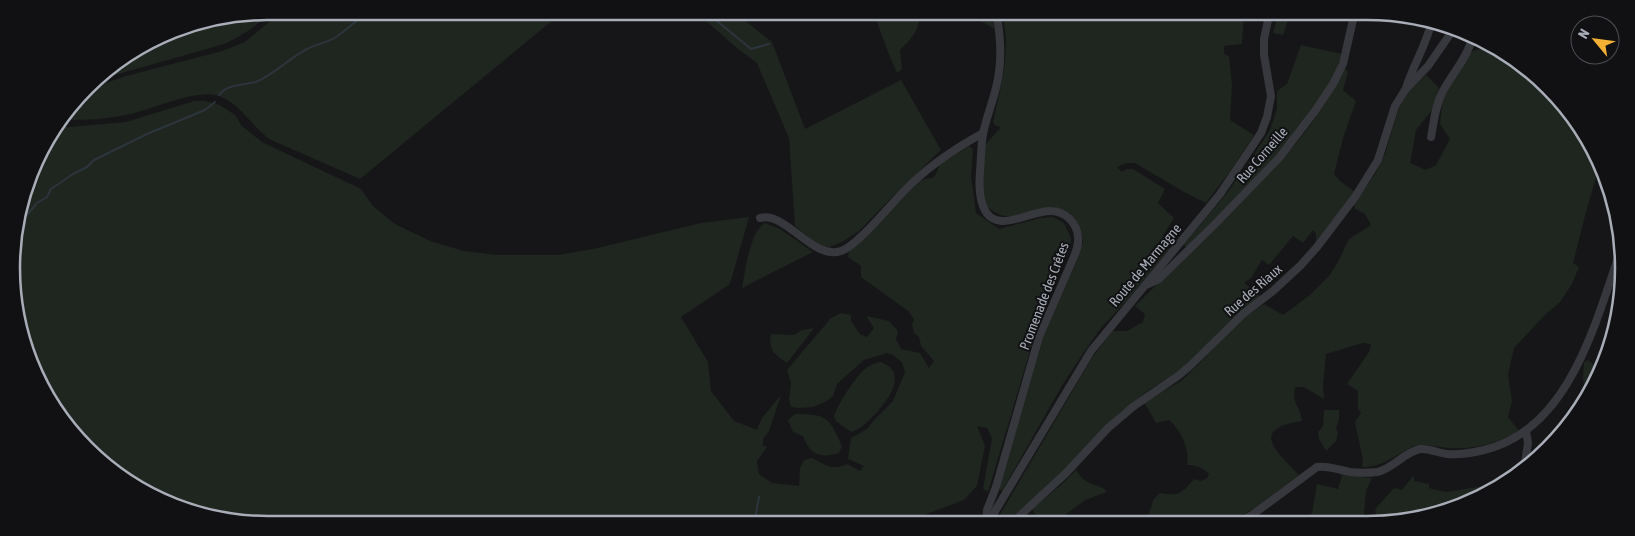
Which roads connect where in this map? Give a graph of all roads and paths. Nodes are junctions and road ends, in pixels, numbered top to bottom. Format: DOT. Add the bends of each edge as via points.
graph roads {
  1 [pos="998,20"];
  2 [pos="1267,20"];
  3 [pos="1353,20"];
  4 [pos="1430,28"];
  5 [pos="1450,34"];
  6 [pos="1471,43"];
  7 [pos="1405,90"];
  8 [pos="983,133"];
  9 [pos="1431,137"];
  10 [pos="760,218"];
  11 [pos="1615,266"];
  12 [pos="1144,286"];
  13 [pos="1526,431"];
  14 [pos="1526,459"];
  15 [pos="988,516"];
  16 [pos="991,516"];
  17 [pos="1020,516"];
  18 [pos="1250,516"];
  1 -- 8 [label="street, Promenade des Crêtes" via="1001,38 1000,72"];
  2 -- 12 [label="street, Route de Marmagne" via="1264,47 1271,96 1268,118 1220,194"];
  3 -- 12 [label="street, Rue Corneille" via="1343,64 1333,84 1279,158 1159,278"];
  4 -- 7 [label="street"];
  5 -- 7 [label="street, Rue des Riaux" via="1428,66"];
  6 -- 9 [label="street" via="1442,93"];
  7 -- 17 [label="street, Rue des Riaux" via="1395,106 1378,160 1355,197 1301,265 1178,376 1108,428 1056,484"];
  8 -- 10 [label="street" via="931,165 855,242 842,251 821,250 784,224 766,216"];
  8 -- 15 [label="street, Promenade des Crêtes" via="979,186 984,209 996,220 1003,221 1051,210 1069,218 1078,237 1074,259 1039,337"];
  11 -- 13 [label="street" via="1586,348 1555,400"];
  12 -- 16 [label="street, Route de Marmagne" via="1091,351"];
  13 -- 14 [label="street"];
  13 -- 18 [label="street" via="1472,453 1451,454 1421,449 1378,472 1351,472 1326,466 1317,468"];
}
